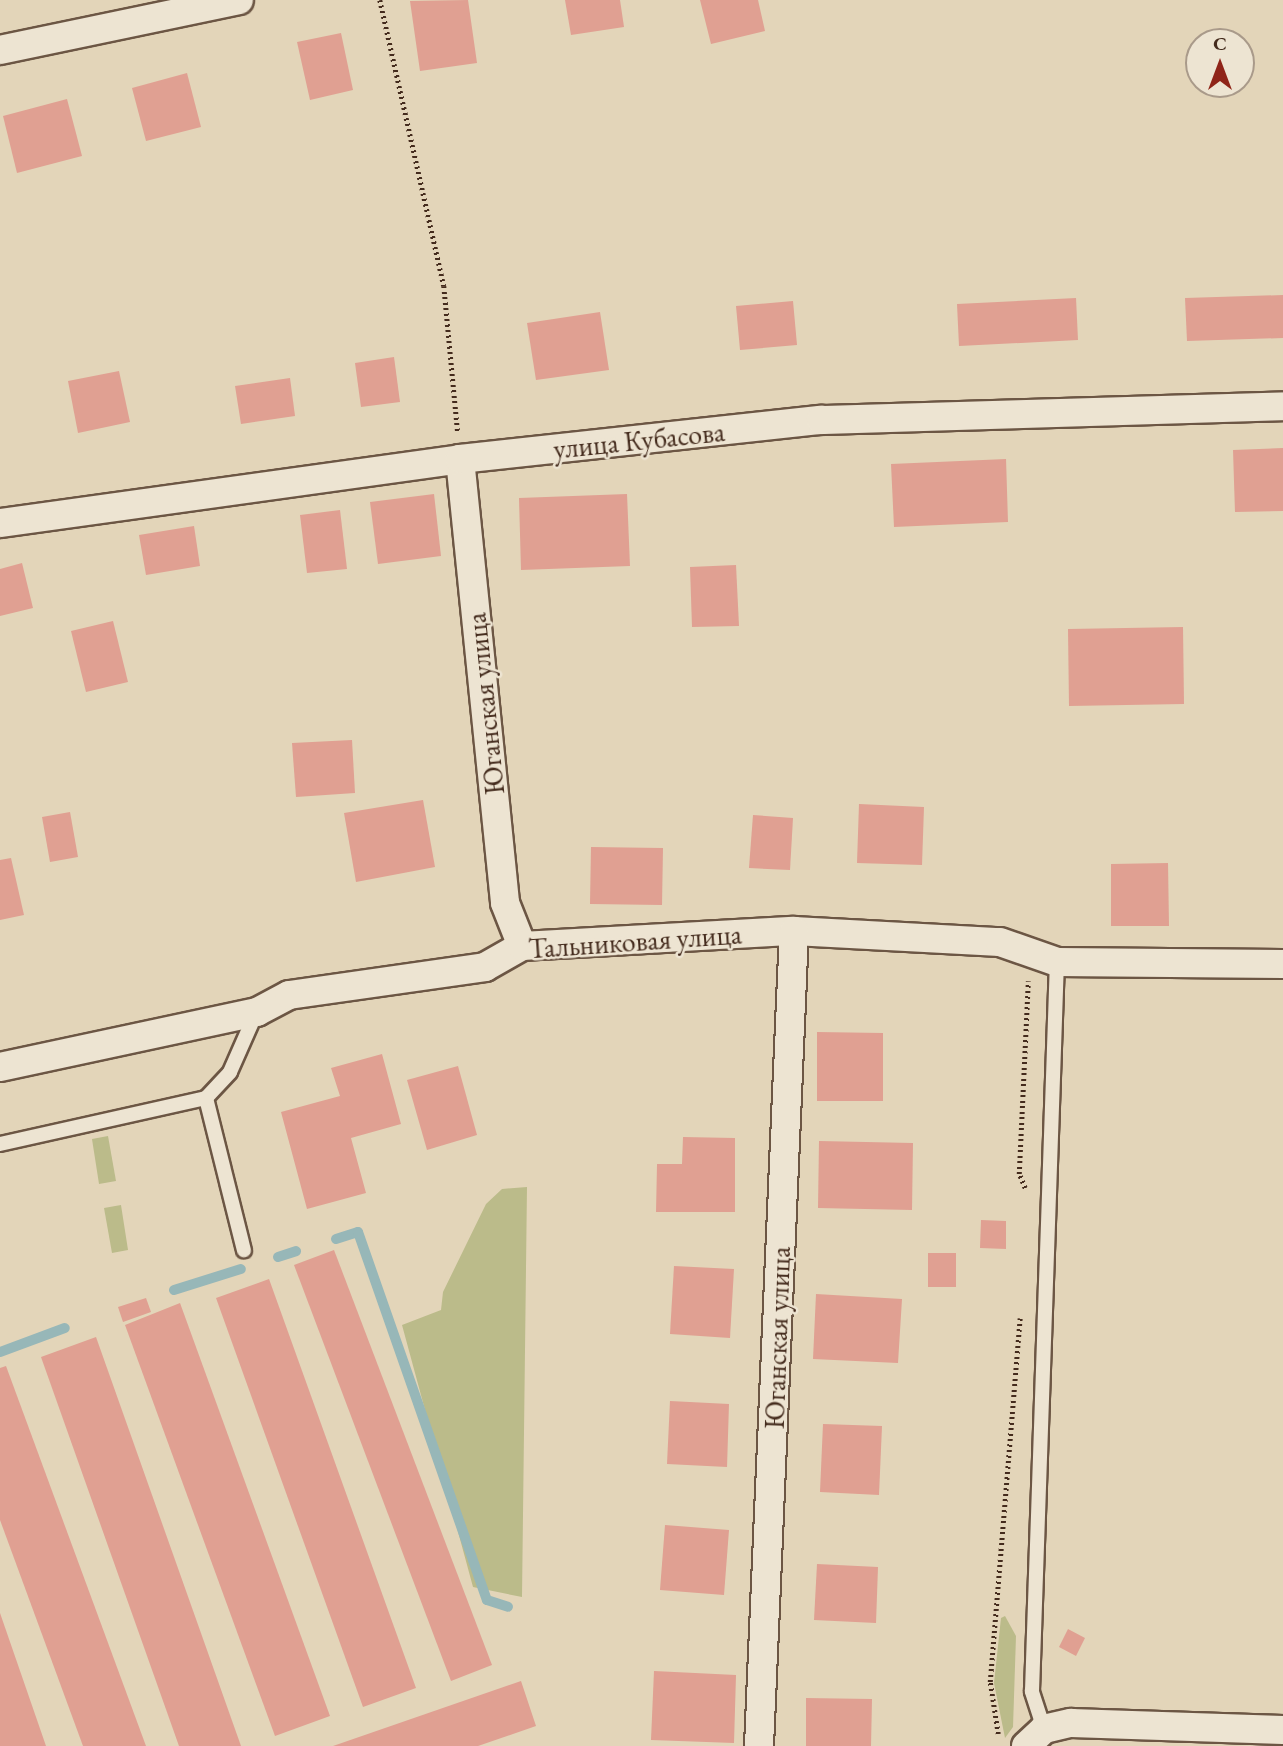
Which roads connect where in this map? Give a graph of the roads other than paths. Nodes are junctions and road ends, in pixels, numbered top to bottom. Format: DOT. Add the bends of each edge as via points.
graph roads {
  1 [pos="239,0"];
  2 [pos="0,50"];
  3 [pos="1283,406"];
  4 [pos="460,459"];
  5 [pos="0,523"];
  6 [pos="794,931"];
  7 [pos="522,946"];
  8 [pos="1057,962"];
  9 [pos="1283,964"];
  10 [pos="257,1012"];
  11 [pos="0,1066"];
  12 [pos="206,1097"];
  13 [pos="0,1144"];
  14 [pos="244,1250"];
  15 [pos="1283,1730"];
  16 [pos="1023,1740"];
  17 [pos="759,1746"];
  1 -- 2 [label="street"];
  3 -- 4 [label="street, улица Кубасова" via="821,421"];
  4 -- 5 [label="street, улица Кубасова"];
  4 -- 7 [label="street, Юганская улица" via="505,903"];
  6 -- 7 [label="street, Тальниковая улица"];
  6 -- 8 [label="street, Тальниковая улица" via="1000,942"];
  6 -- 17 [label="street, Юганская улица"];
  7 -- 10 [label="street, Тальниковая улица" via="485,967 289,995"];
  8 -- 9 [label="street, Тальниковая улица"];
  8 -- 16 [label="lane" via="1032,1691"];
  10 -- 11 [label="street, Тальниковая улица"];
  10 -- 12 [label="lane" via="230,1072"];
  12 -- 13 [label="lane"];
  12 -- 14 [label="lane"];
  15 -- 16 [label="street" via="1071,1723"];
}
